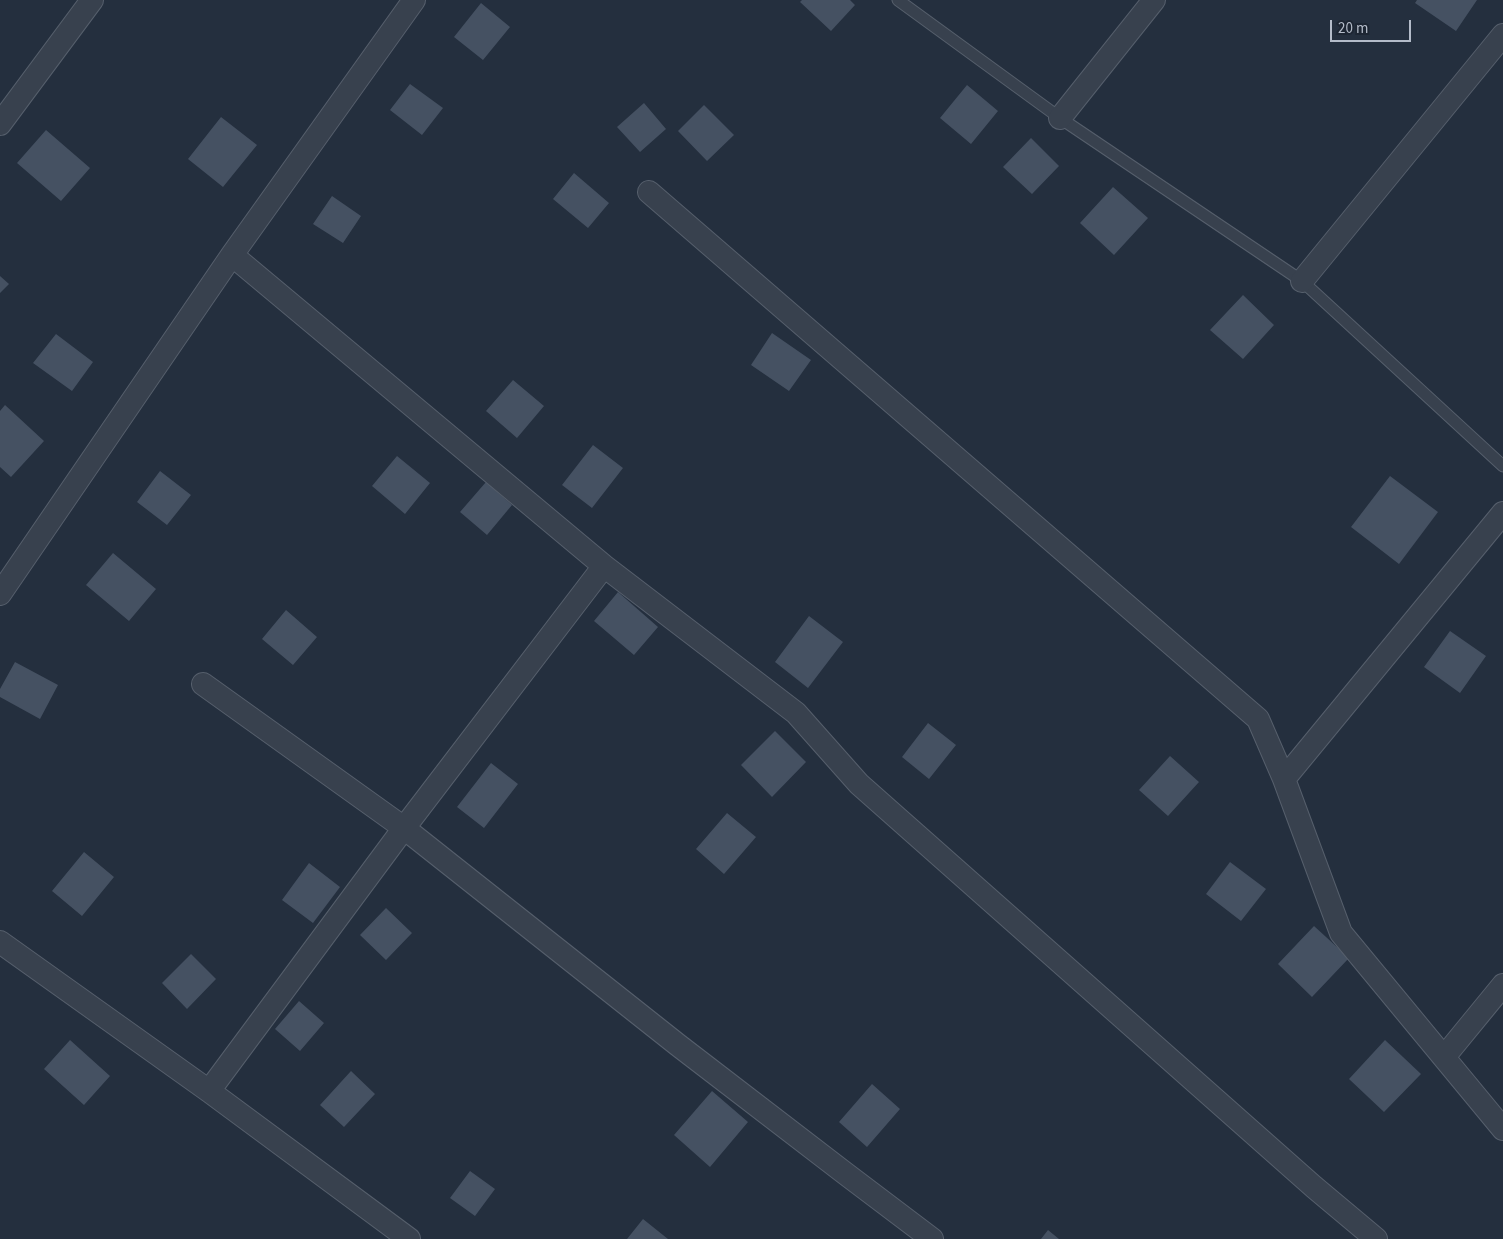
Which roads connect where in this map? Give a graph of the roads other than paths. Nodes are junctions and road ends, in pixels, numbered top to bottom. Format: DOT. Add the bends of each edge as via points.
graph roads {
  1 [pos="92,0"];
  2 [pos="414,0"];
  3 [pos="898,0"];
  4 [pos="1154,0"];
  5 [pos="1503,34"];
  6 [pos="1060,118"];
  7 [pos="0,124"];
  8 [pos="649,192"];
  9 [pos="232,255"];
  10 [pos="1302,281"];
  11 [pos="1503,466"];
  12 [pos="1503,513"];
  13 [pos="604,566"];
  14 [pos="0,594"];
  15 [pos="203,684"];
  16 [pos="1284,779"];
  17 [pos="404,828"];
  18 [pos="0,942"];
  19 [pos="1503,986"];
  20 [pos="1444,1058"];
  21 [pos="209,1091"];
  22 [pos="1503,1129"];
  23 [pos="409,1239"];
  24 [pos="932,1239"];
  25 [pos="1376,1239"];
  1 -- 7 [label="street"];
  2 -- 9 [label="street"];
  3 -- 6 [label="lane"];
  4 -- 6 [label="street"];
  5 -- 10 [label="street"];
  6 -- 10 [label="lane"];
  8 -- 16 [label="street" via="1258,719"];
  9 -- 13 [label="street"];
  9 -- 14 [label="street"];
  10 -- 11 [label="lane"];
  12 -- 16 [label="street"];
  13 -- 17 [label="street"];
  13 -- 25 [label="street" via="796,712 859,784"];
  15 -- 17 [label="street"];
  16 -- 20 [label="street" via="1341,933"];
  17 -- 21 [label="street"];
  17 -- 24 [label="street" via="678,1045"];
  18 -- 21 [label="street"];
  19 -- 20 [label="street"];
  20 -- 22 [label="street"];
  21 -- 23 [label="street"];
}
